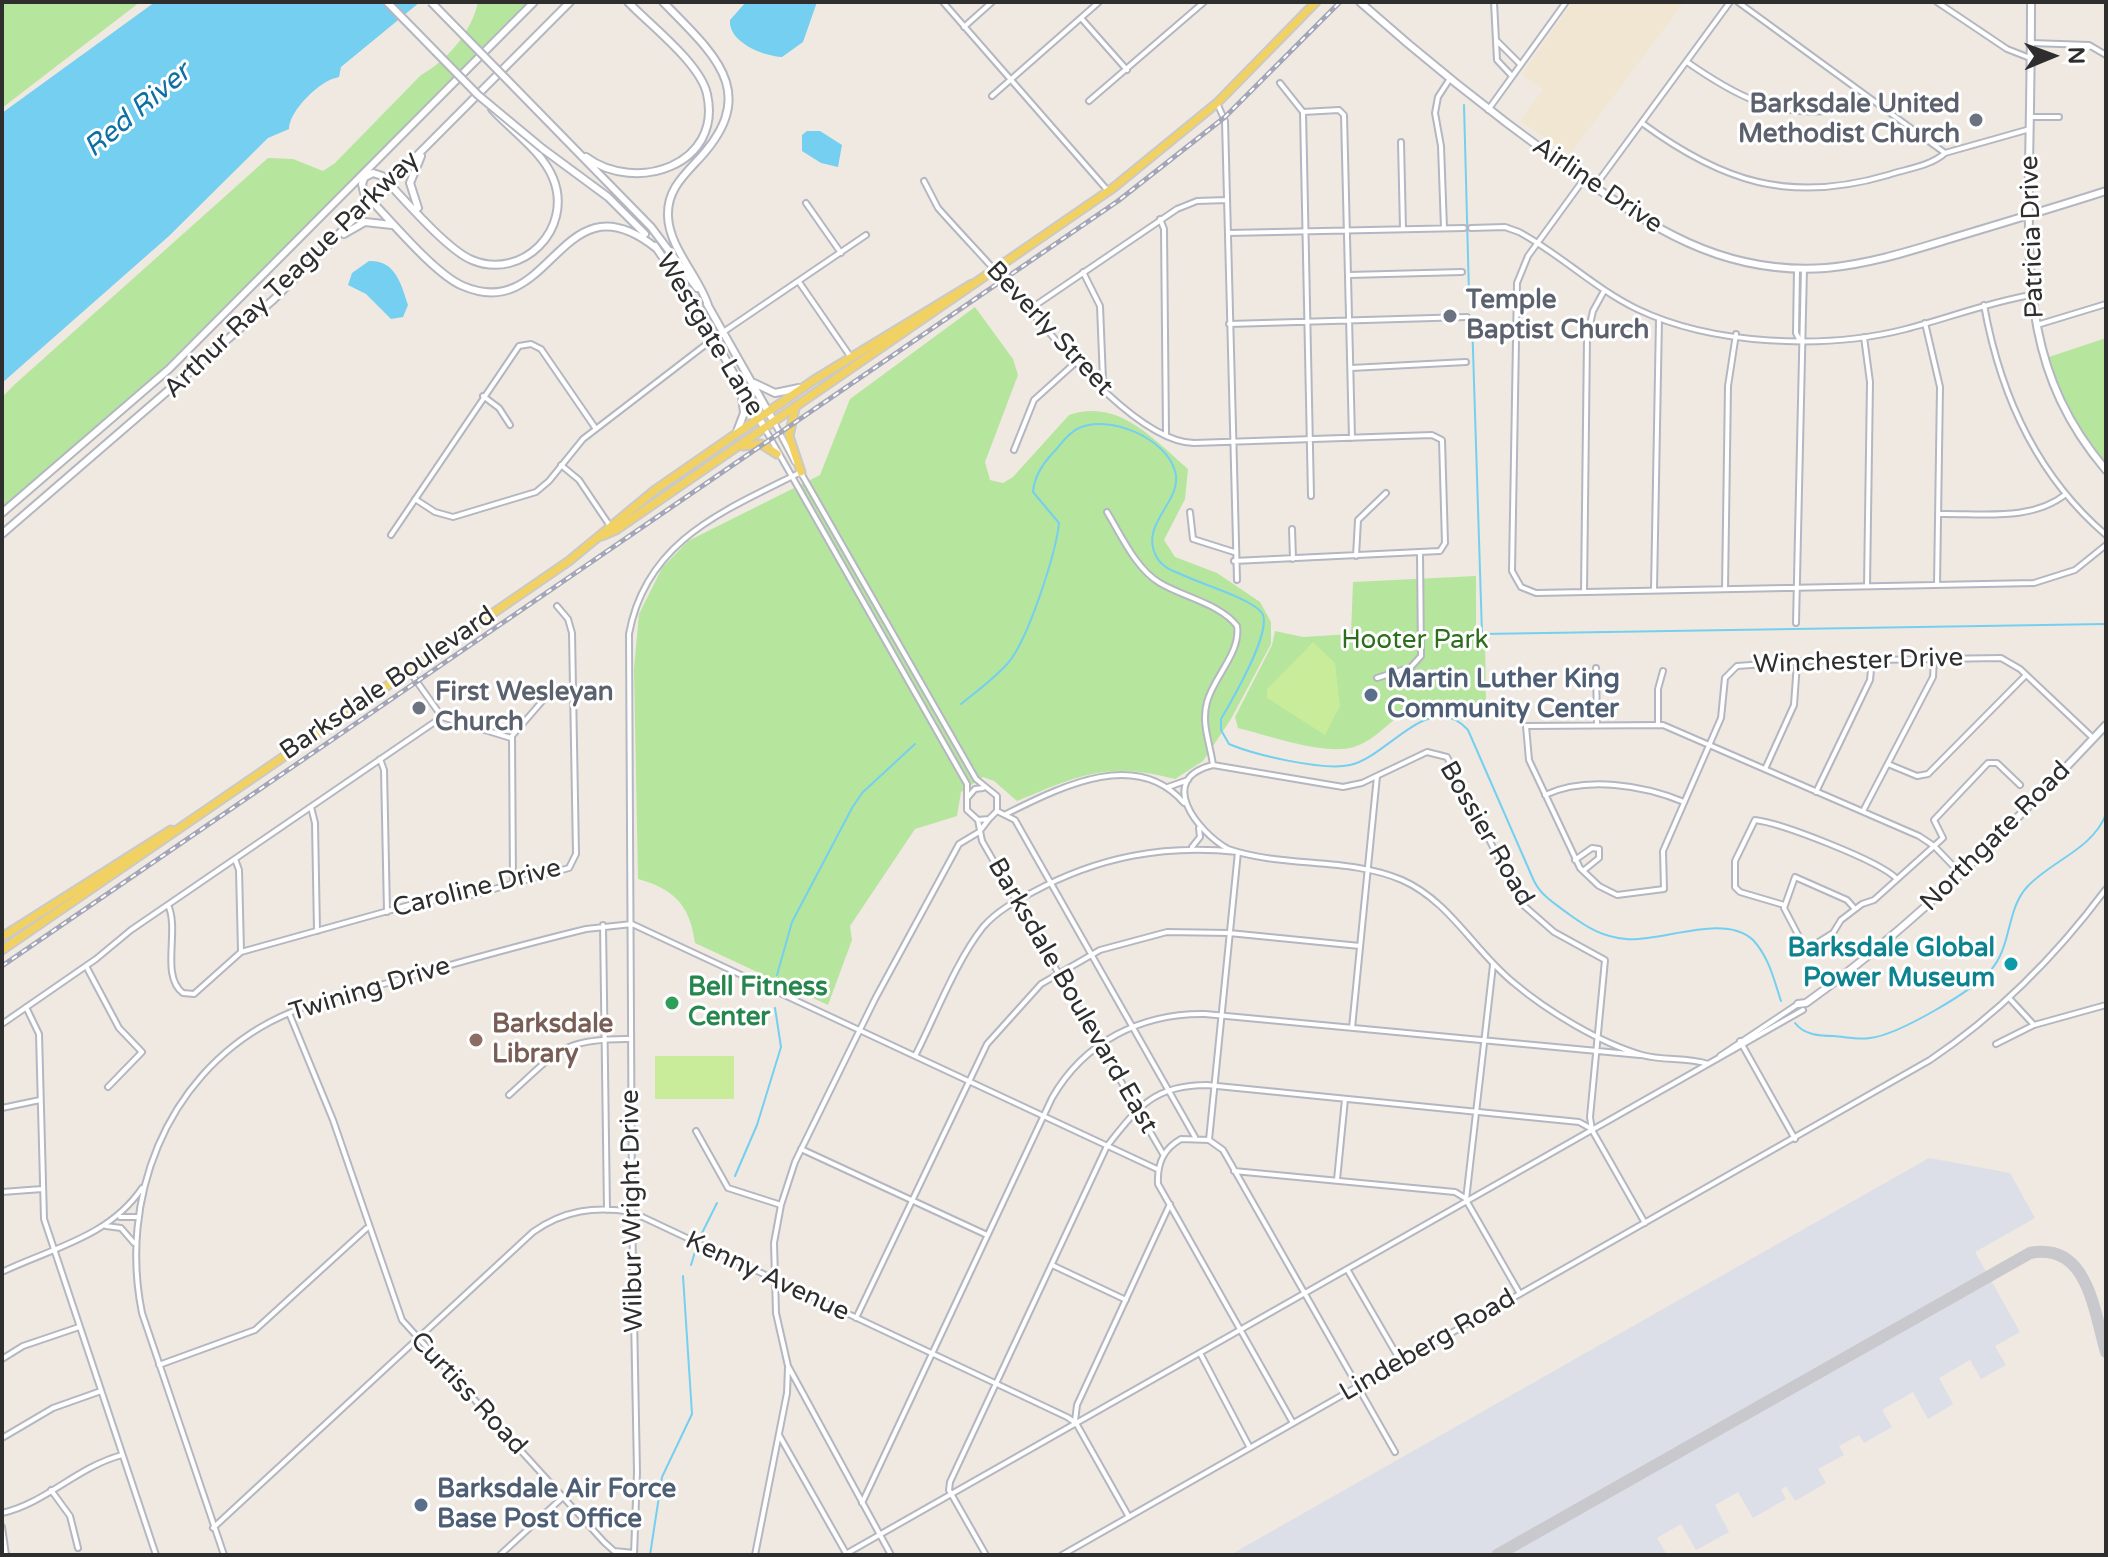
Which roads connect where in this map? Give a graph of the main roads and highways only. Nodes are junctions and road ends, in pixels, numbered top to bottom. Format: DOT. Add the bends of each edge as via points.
graph roads {
  1 [pos="387,2"];
  2 [pos="431,2"];
  3 [pos="534,2"];
  4 [pos="572,2"];
  5 [pos="628,2"];
  6 [pos="663,2"];
  7 [pos="1316,2"];
  8 [pos="1360,2"];
  9 [pos="2031,2"];
  10 [pos="478,95"];
  11 [pos="567,141"];
  12 [pos="430,143"];
  13 [pos="371,166"];
  14 [pos="365,176"];
  15 [pos="355,182"];
  16 [pos="389,184"];
  17 [pos="2106,191"];
  18 [pos="372,201"];
  19 [pos="2029,215"];
  20 [pos="428,221"];
  21 [pos="399,228"];
  22 [pos="656,248"];
  23 [pos="322,251"];
  24 [pos="972,284"];
  25 [pos="708,305"];
  26 [pos="850,356"];
  27 [pos="856,366"];
  28 [pos="749,378"];
  29 [pos="807,385"];
  30 [pos="741,388"];
  31 [pos="798,406"];
  32 [pos="768,412"];
  33 [pos="759,418"];
  34 [pos="774,422"];
  35 [pos="765,429"];
  36 [pos="736,434"];
  37 [pos="736,448"];
  38 [pos="777,454"];
  39 [pos="2106,470"];
  40 [pos="801,472"];
  41 [pos="676,475"];
  42 [pos="683,485"];
  43 [pos="2,513"];
  44 [pos="612,529"];
  45 [pos="2,534"];
  46 [pos="2106,725"];
  47 [pos="106,874"];
  48 [pos="47,907"];
  49 [pos="52,916"];
  50 [pos="2,937"];
  51 [pos="2,950"];
  52 [pos="1803,1005"];
  1 -- 10 [label="main road, bridge"];
  2 -- 11 [label="main road, bridge"];
  3 -- 13 [label="main road, Arthur Ray Teague Parkway"];
  4 -- 12 [label="main road, Arthur Ray Teague Parkway"];
  5 -- 11 [label="main road" via="700,76 708,104 703,137 675,165 635,175 604,167"];
  6 -- 25 [label="main road" via="720,62 729,89 721,133 680,178 669,200 672,234"];
  7 -- 24 [label="main road, Barksdale Boulevard" via="1217,103 1109,192"];
  8 -- 19 [label="main road, Airline Drive" via="1488,110 1637,218 1693,246 1751,263 1800,268 1884,258"];
  9 -- 19 [label="main road, Patricia Drive"];
  10 -- 20 [label="main road, bridge" via="538,156 554,181 557,214 547,239 524,259 502,265 468,259"];
  10 -- 22 [label="main road, Westgate Lane, bridge" via="619,207"];
  11 -- 25 [label="main road, Westgate Lane" via="651,227"];
  12 -- 16 [label="main road, Arthur Ray Teague Parkway"];
  12 -- 20 [label="main road" via="410,183 414,202"];
  13 -- 14 [label="main road"];
  13 -- 15 [label="main road, Arthur Ray Teague Parkway"];
  14 -- 15 [label="main road"];
  14 -- 16 [label="main road" via="378,174"];
  14 -- 18 [label="main road" via="363,191"];
  15 -- 43 [label="main road, Arthur Ray Teague Parkway" via="169,369"];
  16 -- 18 [label="main road, Arthur Ray Teague Parkway"];
  16 -- 20 [label="main road"];
  17 -- 19 [label="main road, Airline Drive"];
  18 -- 21 [label="main road"];
  18 -- 23 [label="main road, Arthur Ray Teague Parkway"];
  19 -- 39 [label="main road, Patricia Drive" via="2034,326 2063,408"];
  21 -- 22 [label="main road" via="451,280 485,292 531,279 565,245 594,228 629,228"];
  21 -- 23 [label="main road" via="381,221 361,223"];
  22 -- 30 [label="main road, Westgate Lane"];
  23 -- 45 [label="main road, Arthur Ray Teague Parkway" via="217,352"];
  24 -- 26 [label="main road, Barksdale Boulevard"];
  24 -- 27 [label="main road, Barksdale Boulevard"];
  25 -- 28 [label="main road, Westgate Lane"];
  26 -- 27 [label="main road"];
  26 -- 29 [label="main road, Barksdale Boulevard"];
  27 -- 31 [label="main road, Barksdale Boulevard"];
  28 -- 29 [label="main road" via="775,393"];
  28 -- 32 [label="main road, Westgate Lane"];
  29 -- 32 [label="main road, Barksdale Boulevard"];
  30 -- 33 [label="main road, Westgate Lane"];
  30 -- 36 [label="main road" via="744,413"];
  31 -- 34 [label="main road, Barksdale Boulevard"];
  31 -- 40 [label="main road" via="789,433"];
  32 -- 33 [label="main road, Barksdale Boulevard"];
  32 -- 34 [label="main road, Westgate Lane"];
  33 -- 35 [label="main road, Westgate Lane"];
  33 -- 36 [label="main road, Barksdale Boulevard"];
  34 -- 35 [label="main road, Barksdale Boulevard"];
  35 -- 37 [label="main road, Barksdale Boulevard"];
  36 -- 41 [label="main road, Barksdale Boulevard"];
  37 -- 38 [label="main road" via="757,444"];
  37 -- 42 [label="main road, Barksdale Boulevard"];
  41 -- 42 [label="main road"];
  41 -- 44 [label="main road, Barksdale Boulevard"];
  42 -- 44 [label="main road, Barksdale Boulevard"];
  44 -- 47 [label="main road, Barksdale Boulevard"];
  46 -- 52 [label="main road, Northgate Road" via="1963,875 1896,935"];
  47 -- 48 [label="main road, Barksdale Boulevard"];
  47 -- 49 [label="main road, Barksdale Boulevard"];
  48 -- 49 [label="main road"];
  48 -- 50 [label="main road, Barksdale Boulevard"];
  49 -- 51 [label="main road, Barksdale Boulevard"];
}
